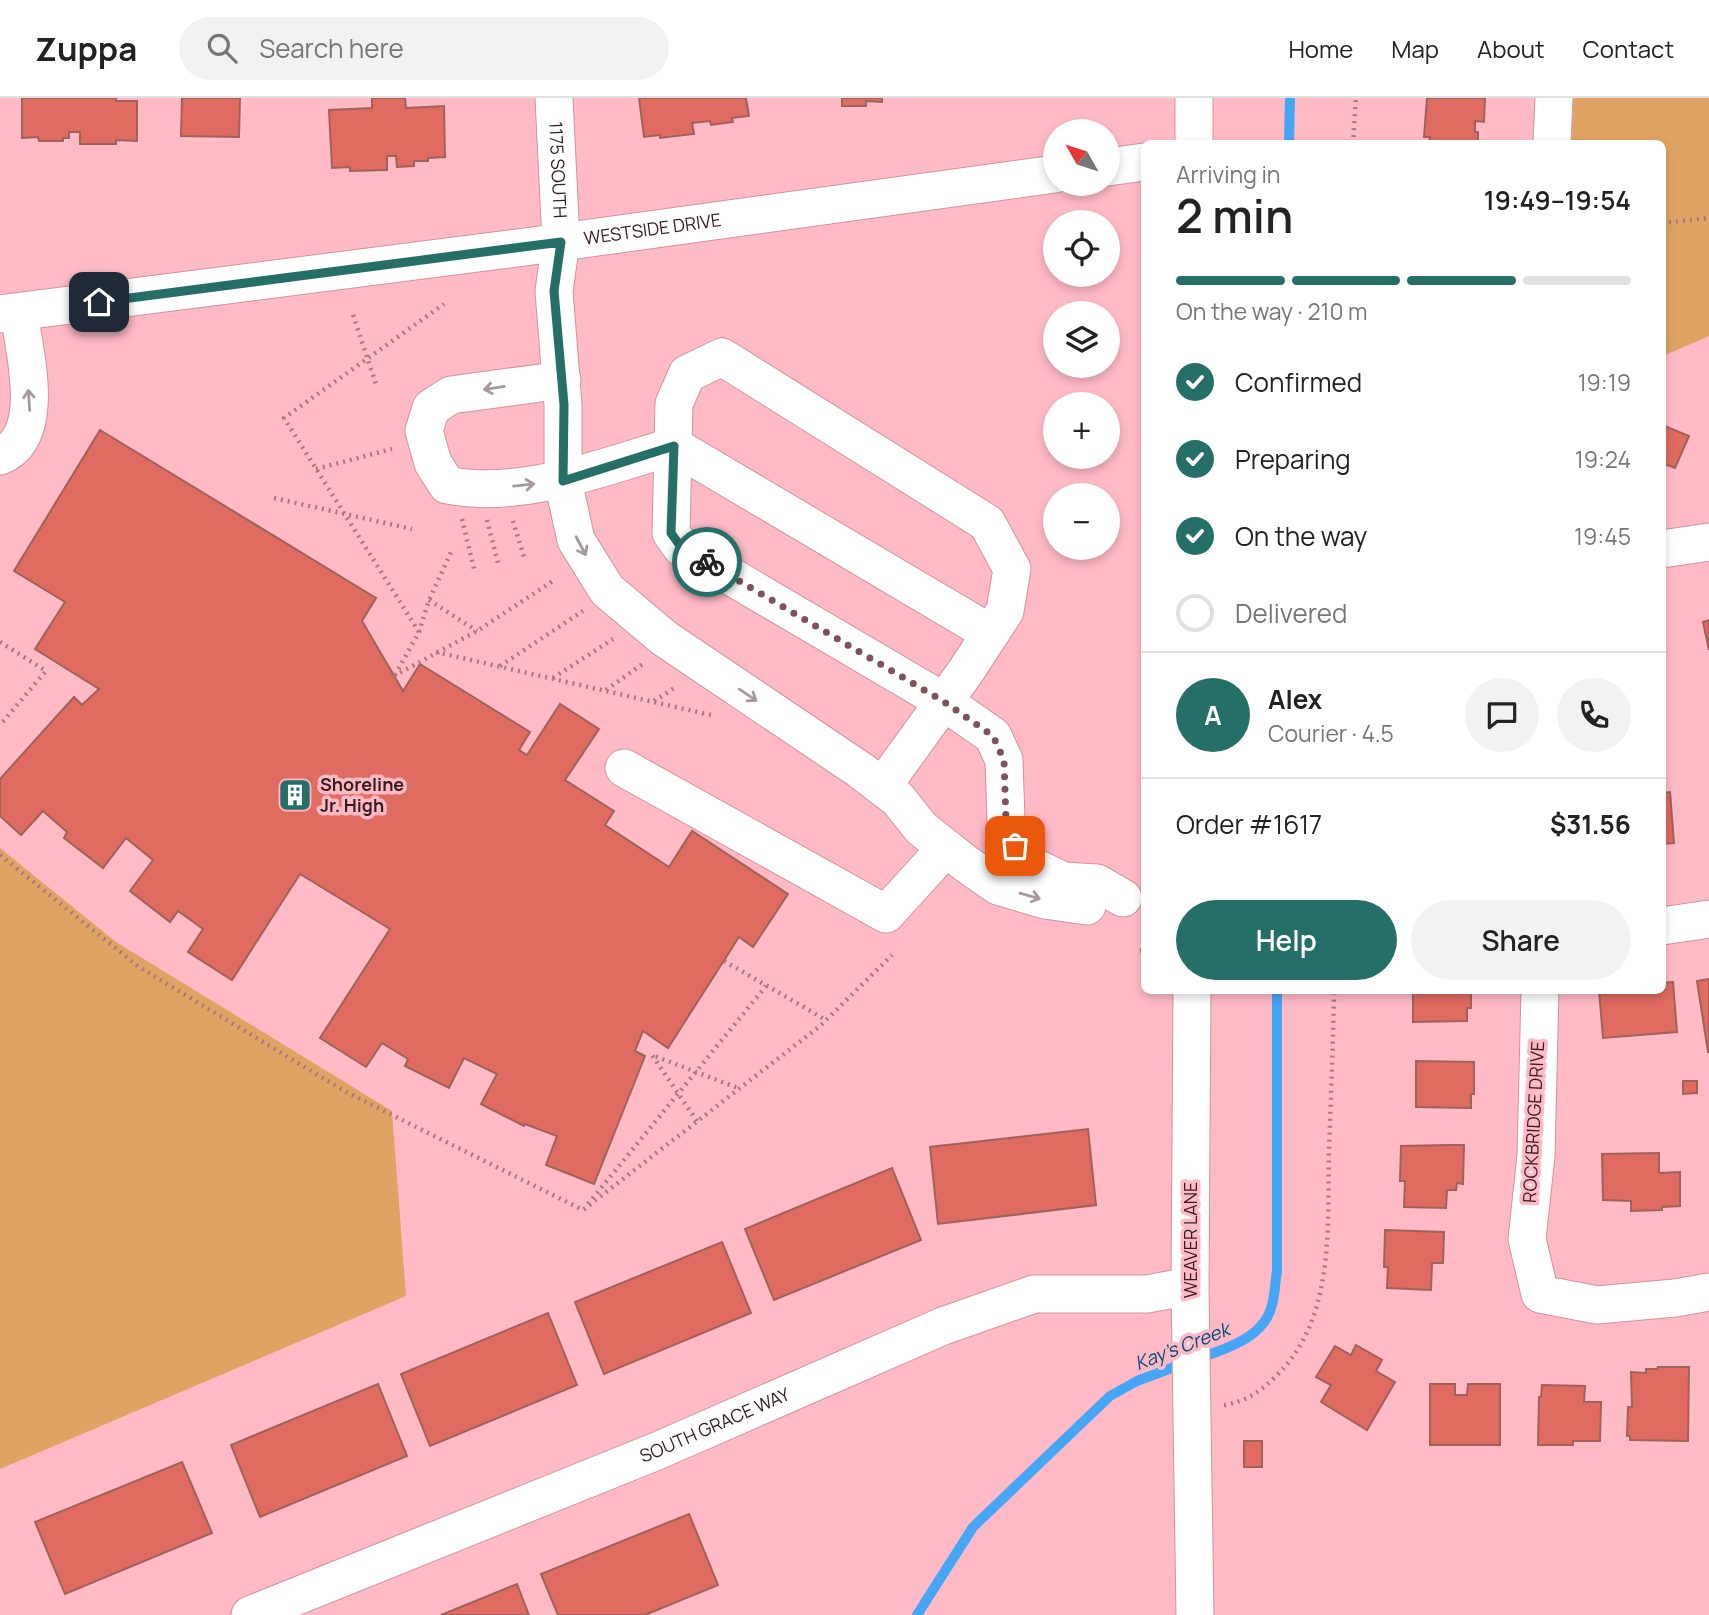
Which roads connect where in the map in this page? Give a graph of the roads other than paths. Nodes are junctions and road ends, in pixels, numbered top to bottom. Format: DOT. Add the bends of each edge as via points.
graph roads {
  1 [pos="554,98"];
  2 [pos="1194,98"];
  3 [pos="1554,98"];
  4 [pos="1194,140"];
  5 [pos="1552,140"];
  6 [pos="1141,162"];
  7 [pos="1120,165"];
  8 [pos="1043,176"];
  9 [pos="561,242"];
  10 [pos="9,313"];
  11 [pos="562,380"];
  12 [pos="674,446"];
  13 [pos="0,456"];
  14 [pos="563,481"];
  15 [pos="1709,542"];
  16 [pos="1666,549"];
  17 [pos="990,633"];
  18 [pos="943,701"];
  19 [pos="624,768"];
  20 [pos="882,786"];
  21 [pos="946,848"];
  22 [pos="1134,897"];
  23 [pos="1709,919"];
  24 [pos="1666,925"];
  25 [pos="1192,994"];
  26 [pos="1540,994"];
  27 [pos="1709,1292"];
  28 [pos="1191,1302"];
  29 [pos="250,1615"];
  30 [pos="1195,1615"];
  1 -- 9 [label="street, 1175 SOUTH"];
  2 -- 4 [label="street"];
  3 -- 5 [label="street"];
  6 -- 7 [label="street"];
  8 -- 9 [label="street, WESTSIDE DRIVE"];
  9 -- 10 [label="street, WESTSIDE DRIVE"];
  9 -- 11 [label="street, 1175 SOUTH" via="554,291"];
  13 -- 10 [label="street, one-way" via="22,438 31,410"];
  11 -- 14 [label="street, 1175 SOUTH"];
  11 -- 14 [label="street, one-way" via="451,395 431,408 424,431 433,463 446,485"];
  12 -- 14 [label="street"];
  12 -- 17 [label="street"];
  12 -- 17 [label="street" via="674,404 687,374 722,357 987,523 1012,569 1005,611"];
  12 -- 18 [label="street" via="671,533 681,547"];
  14 -- 20 [label="street, 1175 SOUTH, one-way" via="576,540 607,590 664,638"];
  15 -- 16 [label="street"];
  17 -- 18 [label="street"];
  18 -- 20 [label="street"];
  18 -- 22 [label="street" via="993,736 1004,760 1006,821 1028,864 1062,881 1097,883"];
  19 -- 21 [label="street" via="886,914"];
  20 -- 21 [label="street, 1175 SOUTH"];
  21 -- 22 [label="street, 1175 SOUTH, one-way" via="998,886 1045,900 1090,906"];
  23 -- 24 [label="street"];
  25 -- 28 [label="street, WEAVER LANE"];
  26 -- 27 [label="street, ROCKBRIDGE DRIVE" via="1536,1156 1527,1239 1540,1294 1597,1305"];
  28 -- 29 [label="street, SOUTH GRACE WAY" via="1147,1294 1034,1294 991,1307 657,1451"];
  28 -- 30 [label="street, WEAVER LANE" via="1209,1407"];
}
